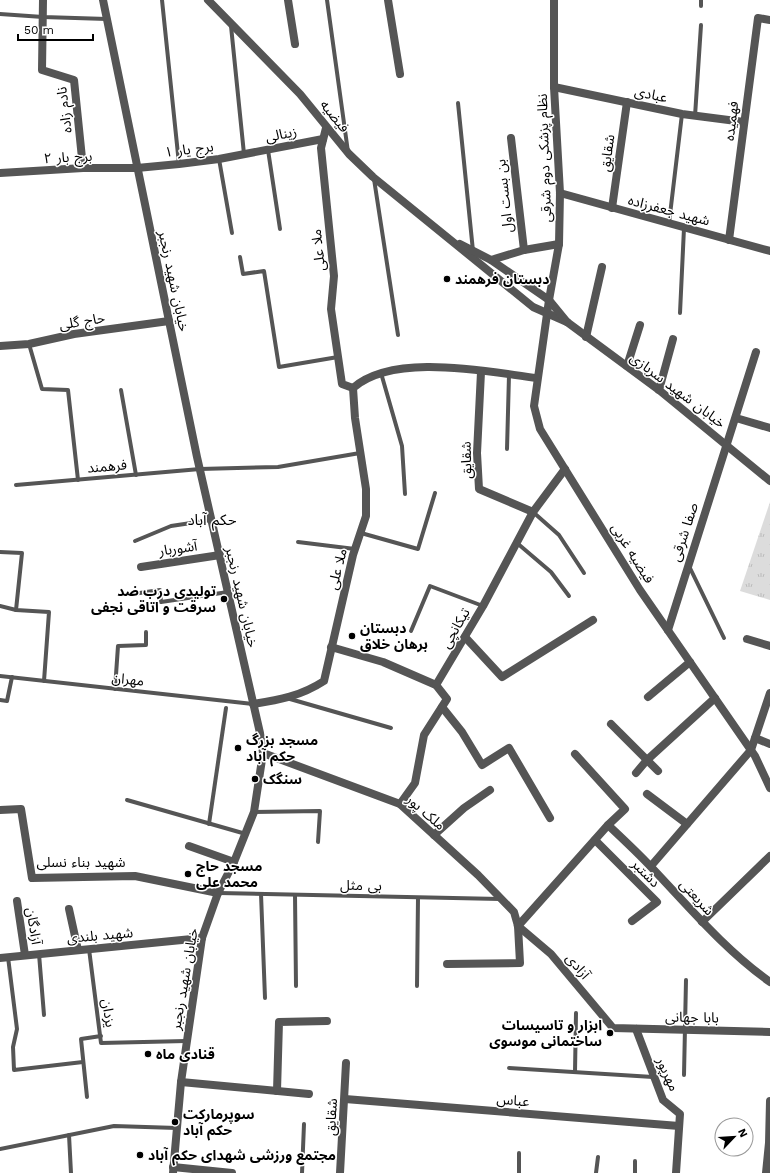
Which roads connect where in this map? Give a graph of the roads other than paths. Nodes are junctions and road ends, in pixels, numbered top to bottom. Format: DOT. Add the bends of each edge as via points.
graph roads {
  1 [pos="43,0"];
  2 [pos="103,0"];
  3 [pos="162,0"];
  4 [pos="208,0"];
  5 [pos="288,0"];
  6 [pos="327,0"];
  7 [pos="388,0"];
  8 [pos="554,0"];
  9 [pos="701,0"];
  10 [pos="701,6"];
  11 [pos="0,14"];
  12 [pos="43,17"];
  13 [pos="107,19"];
  14 [pos="770,20"];
  15 [pos="231,22"];
  16 [pos="701,25"];
  17 [pos="295,44"];
  18 [pos="400,74"];
  19 [pos="554,87"];
  20 [pos="627,102"];
  21 [pos="458,103"];
  22 [pos="682,114"];
  23 [pos="695,116"];
  24 [pos="744,122"];
  25 [pos="326,128"];
  26 [pos="511,138"];
  27 [pos="323,139"];
  28 [pos="268,150"];
  29 [pos="244,154"];
  30 [pos="349,154"];
  31 [pos="219,159"];
  32 [pos="179,164"];
  33 [pos="83,168"];
  34 [pos="137,168"];
  35 [pos="0,173"];
  36 [pos="374,177"];
  37 [pos="560,193"];
  38 [pos="612,208"];
  39 [pos="669,223"];
  40 [pos="684,228"];
  41 [pos="280,229"];
  42 [pos="232,233"];
  43 [pos="450,239"];
  44 [pos="728,240"];
  45 [pos="559,244"];
  46 [pos="524,250"];
  47 [pos="473,251"];
  48 [pos="770,251"];
  49 [pos="240,257"];
  50 [pos="491,260"];
  51 [pos="602,267"];
  52 [pos="549,300"];
  53 [pos="547,313"];
  54 [pos="680,313"];
  55 [pos="169,321"];
  56 [pos="567,322"];
  57 [pos="640,325"];
  58 [pos="398,335"];
  59 [pos="586,337"];
  60 [pos="673,339"];
  61 [pos="29,344"];
  62 [pos="0,346"];
  63 [pos="756,352"];
  64 [pos="338,357"];
  65 [pos="626,366"];
  66 [pos="481,372"];
  67 [pos="381,373"];
  68 [pos="509,375"];
  69 [pos="538,378"];
  70 [pos="353,388"];
  71 [pos="121,390"];
  72 [pos="659,390"];
  73 [pos="736,418"];
  74 [pos="770,428"];
  75 [pos="726,443"];
  76 [pos="508,449"];
  77 [pos="360,453"];
  78 [pos="200,469"];
  79 [pos="565,469"];
  80 [pos="136,475"];
  81 [pos="78,480"];
  82 [pos="770,481"];
  83 [pos="16,485"];
  84 [pos="435,493"];
  85 [pos="405,494"];
  86 [pos="533,512"];
  87 [pos="212,520"];
  88 [pos="361,533"];
  89 [pos="135,541"];
  90 [pos="298,542"];
  91 [pos="517,542"];
  92 [pos="355,549"];
  93 [pos="0,552"];
  94 [pos="220,555"];
  95 [pos="688,563"];
  96 [pos="141,567"];
  97 [pos="584,573"];
  98 [pos="228,592"];
  99 [pos="126,595"];
  100 [pos="569,596"];
  101 [pos="0,606"];
  102 [pos="483,606"];
  103 [pos="16,610"];
  104 [pos="593,620"];
  105 [pos="411,630"];
  106 [pos="668,630"];
  107 [pos="146,632"];
  108 [pos="465,637"];
  109 [pos="724,638"];
  110 [pos="747,638"];
  111 [pos="770,646"];
  112 [pos="331,647"];
  113 [pos="690,662"];
  114 [pos="0,676"];
  115 [pos="12,677"];
  116 [pos="44,681"];
  117 [pos="436,685"];
  118 [pos="115,689"];
  119 [pos="770,693"];
  120 [pos="648,697"];
  121 [pos="289,698"];
  122 [pos="715,698"];
  123 [pos="0,700"];
  124 [pos="253,704"];
  125 [pos="442,707"];
  126 [pos="226,708"];
  127 [pos="612,724"];
  128 [pos="391,728"];
  129 [pos="755,738"];
  130 [pos="770,744"];
  131 [pos="751,750"];
  132 [pos="263,753"];
  133 [pos="575,754"];
  134 [pos="647,760"];
  135 [pos="658,771"];
  136 [pos="636,773"];
  137 [pos="770,788"];
  138 [pos="490,790"];
  139 [pos="647,794"];
  140 [pos="127,800"];
  141 [pos="400,804"];
  142 [pos="0,810"];
  143 [pos="254,812"];
  144 [pos="550,818"];
  145 [pos="210,824"];
  146 [pos="687,824"];
  147 [pos="608,825"];
  148 [pos="246,834"];
  149 [pos="434,835"];
  150 [pos="595,840"];
  151 [pos="318,842"];
  152 [pos="189,846"];
  153 [pos="770,856"];
  154 [pos="234,862"];
  155 [pos="650,866"];
  156 [pos="218,893"];
  157 [pos="261,894"];
  158 [pos="295,895"];
  159 [pos="418,898"];
  160 [pos="502,900"];
  161 [pos="17,901"];
  162 [pos="69,909"];
  163 [pos="632,921"];
  164 [pos="702,922"];
  165 [pos="518,926"];
  166 [pos="202,938"];
  167 [pos="89,949"];
  168 [pos="78,950"];
  169 [pos="39,954"];
  170 [pos="25,955"];
  171 [pos="4,957"];
  172 [pos="447,964"];
  173 [pos="686,980"];
  174 [pos="770,982"];
  175 [pos="296,986"];
  176 [pos="417,986"];
  177 [pos="265,998"];
  178 [pos="576,1014"];
  179 [pos="44,1015"];
  180 [pos="327,1021"];
  181 [pos="613,1028"];
  182 [pos="636,1029"];
  183 [pos="684,1030"];
  184 [pos="770,1032"];
  185 [pos="101,1036"];
  186 [pos="186,1040"];
  187 [pos="83,1062"];
  188 [pos="346,1063"];
  189 [pos="509,1068"];
  190 [pos="575,1072"];
  191 [pos="684,1075"];
  192 [pos="653,1077"];
  193 [pos="181,1082"];
  194 [pos="278,1091"];
  195 [pos="309,1094"];
  196 [pos="87,1097"];
  197 [pos="345,1099"];
  198 [pos="770,1101"];
  199 [pos="304,1124"];
  200 [pos="679,1126"];
  201 [pos="177,1128"];
  202 [pos="69,1135"];
  203 [pos="769,1143"];
  204 [pos="0,1149"];
  205 [pos="519,1153"];
  206 [pos="598,1157"];
  207 [pos="635,1161"];
  208 [pos="173,1170"];
  209 [pos="71,1173"];
  210 [pos="232,1173"];
  211 [pos="302,1173"];
  212 [pos="340,1173"];
  213 [pos="519,1173"];
  214 [pos="596,1173"];
  215 [pos="635,1173"];
  216 [pos="676,1173"];
  217 [pos="766,1173"];
  1 -- 12 [label="street, نادم زاده"];
  2 -- 13 [label="street, خیابان شهید رنجبر"];
  3 -- 32 [label="lane"];
  4 -- 15 [label="street, فیضیه"];
  5 -- 17 [label="street"];
  6 -- 30 [label="lane"];
  7 -- 18 [label="street"];
  8 -- 19 [label="street, نظام پزشکی دوم شرقی"];
  9 -- 10 [label="lane"];
  11 -- 12 [label="lane"];
  12 -- 13 [label="lane"];
  12 -- 33 [label="street, نادم زاده" via="42,70 74,80"];
  13 -- 34 [label="street, خیابان شهید رنجبر"];
  14 -- 24 [label="street, فهمیده" via="758,18"];
  15 -- 25 [label="street, فیضیه" via="300,94"];
  15 -- 29 [label="lane"];
  16 -- 23 [label="lane"];
  19 -- 20 [label="street, عبادی"];
  19 -- 37 [label="street, نظام پزشکی دوم شرقی"];
  20 -- 22 [label="street, عبادی"];
  20 -- 38 [label="street, شقایق"];
  21 -- 47 [label="lane"];
  22 -- 23 [label="street, عبادی"];
  22 -- 39 [label="lane"];
  23 -- 24 [label="street, عبادی"];
  24 -- 44 [label="street, فهمیده"];
  25 -- 27 [label="street, ملا علی"];
  25 -- 30 [label="street, فیضیه"];
  26 -- 46 [label="street, بن بست اول"];
  27 -- 28 [label="street, زینالی"];
  27 -- 64 [label="street, ملا علی" via="321,148 334,276 332,309"];
  28 -- 29 [label="street, زینالی"];
  28 -- 41 [label="lane"];
  29 -- 31 [label="street, برج یار ۱"];
  30 -- 36 [label="street, فیضیه"];
  31 -- 32 [label="street, برج یار ۱"];
  31 -- 42 [label="lane"];
  32 -- 34 [label="street, برج یار ۱"];
  33 -- 34 [label="street, برج بار ۲"];
  33 -- 35 [label="street, برج بار ۲"];
  34 -- 55 [label="street, خیابان شهید رنجبر"];
  36 -- 43 [label="street, فیضیه"];
  36 -- 58 [label="lane"];
  37 -- 38 [label="street, شهید جعفرزاده"];
  37 -- 45 [label="street, نظام پزشکی دوم شرقی"];
  38 -- 39 [label="street, شهید جعفرزاده"];
  39 -- 40 [label="street, شهید جعفرزاده"];
  40 -- 44 [label="street, شهید جعفرزاده"];
  40 -- 54 [label="lane"];
  43 -- 47 [label="street, فیضیه"];
  43 -- 53 [label="street, فیضیه" via="533,307"];
  44 -- 48 [label="street, شهید جعفرزاده"];
  45 -- 46 [label="street"];
  45 -- 52 [label="street, نظام پزشکی دوم شرقی"];
  46 -- 50 [label="street"];
  47 -- 50 [label="street, فیضیه"];
  49 -- 64 [label="lane" via="243,274 264,271 279,367"];
  50 -- 52 [label="street, فیضیه"];
  51 -- 59 [label="street"];
  52 -- 53 [label="street, نظام پزشکی دوم شرقی"];
  52 -- 56 [label="street, فیضیه"];
  53 -- 56 [label="street, فیضیه"];
  53 -- 69 [label="street, فیضیه غربی"];
  55 -- 61 [label="street, حاج گلی" via="74,334"];
  55 -- 78 [label="street, خیابان شهید رنجبر"];
  56 -- 59 [label="street, خیابان شهید سربازی"];
  57 -- 65 [label="street"];
  59 -- 65 [label="street, خیابان شهید سربازی"];
  60 -- 72 [label="street"];
  61 -- 62 [label="street, حاج گلی"];
  61 -- 81 [label="lane" via="42,389 68,390"];
  63 -- 73 [label="street, صفا شرقی"];
  64 -- 70 [label="street, ملا علی" via="342,384"];
  65 -- 72 [label="street, خیابان شهید سربازی"];
  66 -- 67 [label="street" via="459,367 419,367"];
  66 -- 68 [label="street"];
  66 -- 86 [label="street, شقایق" via="477,453 480,489"];
  67 -- 70 [label="street" via="361,380"];
  67 -- 85 [label="lane" via="402,446"];
  68 -- 69 [label="street"];
  68 -- 76 [label="lane"];
  69 -- 79 [label="street, فیضیه غربی" via="534,406 540,429"];
  70 -- 77 [label="street, ملا علی"];
  71 -- 80 [label="lane"];
  72 -- 75 [label="street, خیابان شهید سربازی"];
  73 -- 74 [label="street"];
  73 -- 75 [label="street, صفا شرقی"];
  75 -- 82 [label="street, خیابان شهید سربازی"];
  75 -- 95 [label="street, صفا شرقی"];
  77 -- 78 [label="lane, فرهمند" via="278,467"];
  77 -- 88 [label="street, ملا علی" via="366,489 366,516"];
  78 -- 80 [label="lane, فرهمند"];
  78 -- 87 [label="street, خیابان شهید رنجبر"];
  79 -- 86 [label="street, تیکانچی"];
  79 -- 106 [label="street, فیضیه غربی" via="640,590"];
  80 -- 81 [label="lane, فرهمند"];
  81 -- 83 [label="lane, فرهمند"];
  84 -- 88 [label="lane" via="418,549"];
  86 -- 91 [label="street, تیکانچی"];
  86 -- 97 [label="lane" via="559,535"];
  87 -- 89 [label="lane" via="171,526"];
  87 -- 94 [label="street, خیابان شهید رنجبر"];
  88 -- 92 [label="street, ملا علی"];
  90 -- 92 [label="lane"];
  91 -- 100 [label="lane" via="552,572"];
  91 -- 102 [label="street, تیکانچی"];
  92 -- 112 [label="street, ملا علی"];
  93 -- 103 [label="lane" via="22,553"];
  94 -- 96 [label="street, آشوربار"];
  94 -- 98 [label="street, خیابان شهید رنجبر"];
  95 -- 106 [label="street, صفا شرقی"];
  95 -- 109 [label="lane"];
  98 -- 99 [label="lane" via="161,602 160,590"];
  98 -- 124 [label="street, خیابان شهید رنجبر"];
  101 -- 103 [label="lane"];
  102 -- 105 [label="lane" via="430,586"];
  102 -- 108 [label="street, تیکانچی"];
  103 -- 116 [label="lane" via="49,612"];
  104 -- 108 [label="street" via="502,677"];
  106 -- 113 [label="street, فیضیه غربی"];
  107 -- 118 [label="lane" via="146,645 118,646"];
  108 -- 117 [label="street, تیکانچی"];
  110 -- 111 [label="street"];
  112 -- 117 [label="street" via="383,662"];
  112 -- 121 [label="street, ملا علی" via="324,681 309,691"];
  113 -- 120 [label="street"];
  113 -- 122 [label="street, فیضیه غربی"];
  114 -- 115 [label="lane, مهران"];
  115 -- 116 [label="lane, مهران"];
  115 -- 123 [label="lane" via="7,701"];
  116 -- 118 [label="lane, مهران"];
  117 -- 125 [label="street" via="447,699"];
  118 -- 124 [label="lane, مهران"];
  119 -- 129 [label="street"];
  121 -- 124 [label="street, ملا علی"];
  121 -- 128 [label="lane"];
  122 -- 131 [label="street, فیضیه غربی"];
  122 -- 134 [label="street"];
  124 -- 132 [label="street, خیابان شهید رنجبر"];
  125 -- 141 [label="street" via="424,735 414,783"];
  125 -- 144 [label="street" via="462,732 482,765 509,748"];
  126 -- 145 [label="lane"];
  127 -- 134 [label="street"];
  129 -- 130 [label="street"];
  129 -- 131 [label="street"];
  131 -- 137 [label="street, فیضیه غربی"];
  131 -- 146 [label="street"];
  132 -- 141 [label="street, ملک پور"];
  132 -- 143 [label="street, خیابان شهید رنجبر"];
  133 -- 147 [label="street" via="625,809"];
  134 -- 135 [label="street"];
  134 -- 136 [label="street"];
  138 -- 149 [label="street" via="464,808"];
  139 -- 146 [label="street"];
  140 -- 145 [label="lane"];
  141 -- 149 [label="street, ملک پور"];
  142 -- 156 [label="street, شهید بناء نسلی" via="21,809 32,878 135,876"];
  143 -- 148 [label="street, خیابان شهید رنجبر"];
  143 -- 151 [label="lane" via="320,811"];
  145 -- 148 [label="lane"];
  146 -- 155 [label="street"];
  147 -- 150 [label="street"];
  147 -- 155 [label="street, شریعتی"];
  148 -- 154 [label="street, خیابان شهید رنجبر"];
  149 -- 160 [label="street, ملک پور"];
  150 -- 163 [label="street, دشتبر" via="657,902"];
  150 -- 165 [label="street"];
  152 -- 154 [label="street"];
  153 -- 164 [label="street"];
  154 -- 156 [label="street, خیابان شهید رنجبر"];
  155 -- 164 [label="street, شریعتی"];
  156 -- 157 [label="lane, بی مثل"];
  156 -- 166 [label="street, خیابان شهید رنجبر"];
  157 -- 158 [label="lane, بی مثل"];
  157 -- 177 [label="lane"];
  158 -- 159 [label="lane, بی مثل"];
  158 -- 175 [label="lane"];
  159 -- 160 [label="lane, بی مثل"];
  159 -- 176 [label="lane"];
  160 -- 165 [label="street, ملک پور" via="514,912"];
  161 -- 170 [label="street, آزادگان"];
  162 -- 168 [label="street"];
  164 -- 174 [label="street, شریعتی" via="745,964"];
  165 -- 172 [label="street" via="520,963"];
  165 -- 181 [label="street, آزادی" via="550,954"];
  166 -- 167 [label="street, شهید بلندی"];
  166 -- 186 [label="street, خیابان شهید رنجبر"];
  167 -- 168 [label="street, شهید بلندی"];
  167 -- 185 [label="lane, یزدان"];
  168 -- 169 [label="street, شهید بلندی"];
  169 -- 170 [label="street, شهید بلندی"];
  169 -- 179 [label="lane"];
  170 -- 171 [label="street, شهید بلندی"];
  171 -- 187 [label="lane" via="17,1029 12,1047 14,1070"];
  173 -- 183 [label="lane"];
  178 -- 190 [label="lane"];
  180 -- 194 [label="street" via="279,1022"];
  181 -- 182 [label="street, بابا جهانی"];
  182 -- 183 [label="street, بابا جهانی"];
  182 -- 192 [label="street, مهرپور"];
  183 -- 184 [label="street, بابا جهانی"];
  183 -- 191 [label="lane"];
  185 -- 186 [label="lane, یزدان" via="101,1043"];
  185 -- 187 [label="lane" via="81,1039"];
  186 -- 193 [label="street, خیابان شهید رنجبر"];
  187 -- 196 [label="lane"];
  188 -- 197 [label="street, شقایق"];
  189 -- 190 [label="lane"];
  190 -- 192 [label="lane"];
  192 -- 200 [label="street, مهرپور" via="663,1100 680,1114"];
  193 -- 194 [label="street"];
  193 -- 201 [label="street, خیابان شهید رنجبر"];
  194 -- 195 [label="street"];
  197 -- 200 [label="street, عباس"];
  197 -- 212 [label="street, شقایق"];
  198 -- 203 [label="street"];
  199 -- 211 [label="lane"];
  200 -- 216 [label="street, مهرپور"];
  201 -- 202 [label="lane" via="114,1126"];
  201 -- 208 [label="street, خیابان شهید رنجبر"];
  202 -- 204 [label="lane"];
  202 -- 209 [label="lane"];
  203 -- 217 [label="street"];
  205 -- 213 [label="lane"];
  206 -- 214 [label="lane"];
  207 -- 215 [label="lane"];
  208 -- 210 [label="street"];
}
